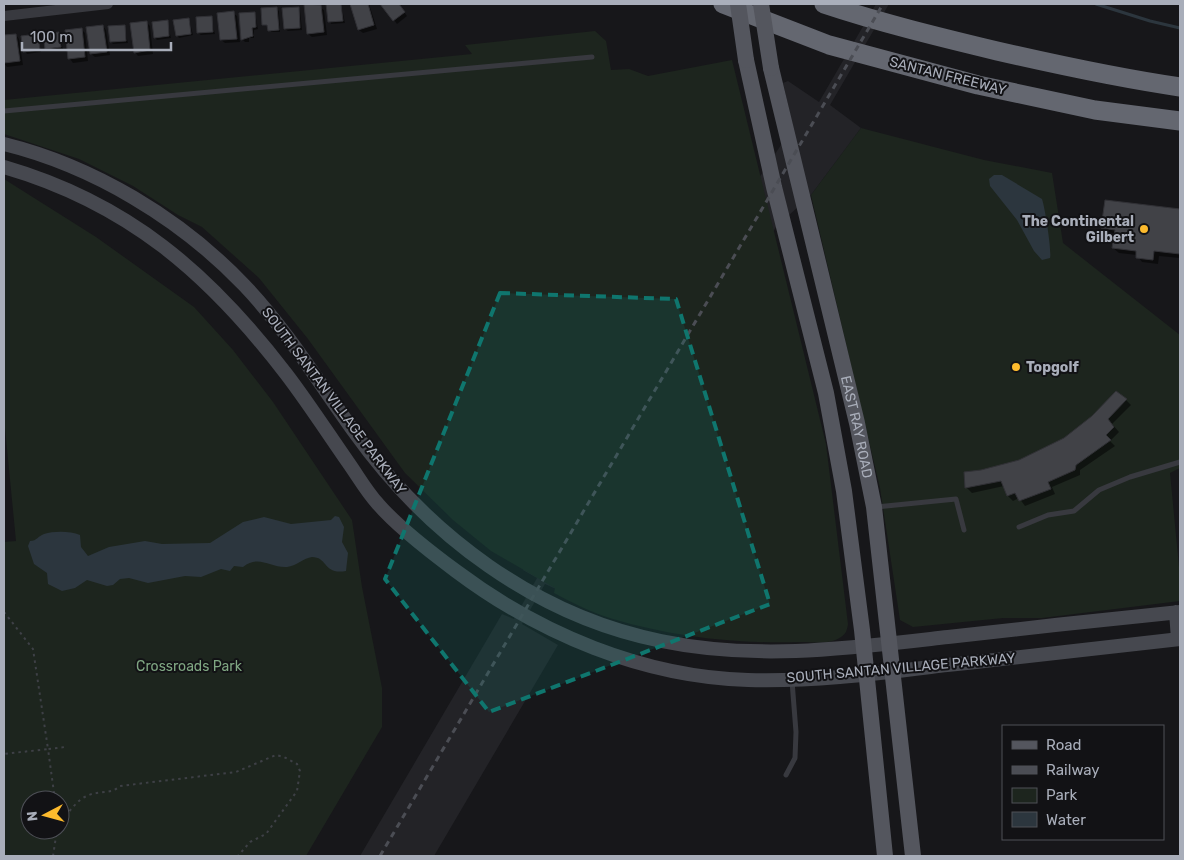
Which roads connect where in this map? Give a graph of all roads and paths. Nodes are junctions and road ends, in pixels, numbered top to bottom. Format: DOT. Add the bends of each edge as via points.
graph roads {
  1 [pos="108,4"];
  2 [pos="723,4"];
  3 [pos="738,4"];
  4 [pos="760,4"];
  5 [pos="824,4"];
  6 [pos="94,5"];
  7 [pos="4,16"];
  8 [pos="592,57"];
  9 [pos="1180,87"];
  10 [pos="4,111"];
  11 [pos="1180,121"];
  12 [pos="4,144"];
  13 [pos="4,167"];
  14 [pos="1180,462"];
  15 [pos="874,508"];
  16 [pos="1019,527"];
  17 [pos="964,530"];
  18 [pos="4,612"];
  19 [pos="1178,612"];
  20 [pos="1179,639"];
  21 [pos="890,644"];
  22 [pos="864,646"];
  23 [pos="893,671"];
  24 [pos="866,674"];
  25 [pos="792,680"];
  26 [pos="65,746"];
  27 [pos="48,749"];
  28 [pos="4,754"];
  29 [pos="786,775"];
  30 [pos="54,790"];
  31 [pos="70,810"];
  32 [pos="55,840"];
  33 [pos="52,856"];
  34 [pos="238,856"];
  35 [pos="885,856"];
  36 [pos="913,856"];
  1 -- 6 [label="street"];
  2 -- 11 [label="highway, SANTAN FREEWAY" via="829,45 978,85 1095,110"];
  3 -- 22 [label="main road, EAST RAY ROAD, bridge" via="746,60 774,187 826,393 844,492"];
  4 -- 15 [label="main road, EAST RAY ROAD, bridge" via="771,68"];
  5 -- 9 [label="highway" via="862,17 989,49 1114,78"];
  6 -- 7 [label="street"];
  8 -- 10 [label="lane"];
  12 -- 22 [label="main road, SOUTH SANTAN VILLAGE PARKWAY" via="44,156 104,182 150,208 219,261 263,306 356,434 411,501 461,546 504,576 590,620 665,642 764,653"];
  13 -- 25 [label="main road, SOUTH SANTAN VILLAGE PARKWAY" via="68,189 118,215 174,254 227,302 269,353 378,504 440,559 486,594 546,629 631,661 702,676"];
  14 -- 16 [label="lane" via="1099,490 1074,511 1048,515"];
  15 -- 17 [label="lane" via="956,499"];
  15 -- 21 [label="main road, EAST RAY ROAD"];
  18 -- 27 [label="path" via="33,649"];
  19 -- 20 [label="main road"];
  19 -- 21 [label="main road, SOUTH SANTAN VILLAGE PARKWAY"];
  20 -- 23 [label="main road, SOUTH SANTAN VILLAGE PARKWAY"];
  21 -- 22 [label="main road, SOUTH SANTAN VILLAGE PARKWAY"];
  21 -- 23 [label="main road, EAST RAY ROAD"];
  22 -- 24 [label="main road, EAST RAY ROAD"];
  23 -- 24 [label="main road, SOUTH SANTAN VILLAGE PARKWAY"];
  23 -- 36 [label="main road, EAST RAY ROAD"];
  24 -- 25 [label="main road, SOUTH SANTAN VILLAGE PARKWAY"];
  24 -- 35 [label="main road, EAST RAY ROAD"];
  25 -- 29 [label="lane" via="795,758"];
  26 -- 27 [label="path"];
  27 -- 28 [label="path"];
  27 -- 30 [label="path"];
  31 -- 34 [label="path" via="85,796 115,791 124,786 236,772 276,755 297,764 300,771 296,791 266,834 250,842"];
  32 -- 33 [label="path"];
}
